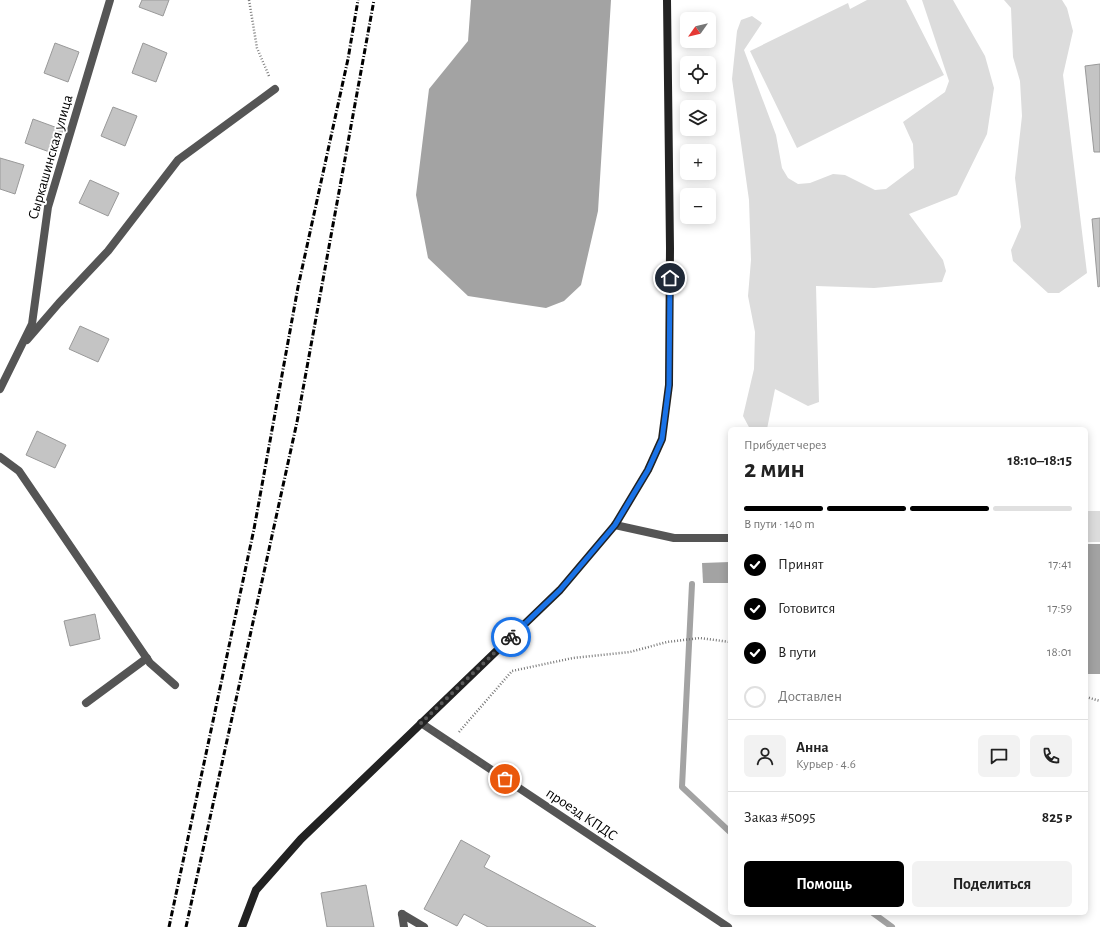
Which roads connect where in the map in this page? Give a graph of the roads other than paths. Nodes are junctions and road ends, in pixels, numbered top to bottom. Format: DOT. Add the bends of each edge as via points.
graph roads {
  1 [pos="110,0"];
  2 [pos="666,0"];
  3 [pos="275,89"];
  4 [pos="20,348"];
  5 [pos="0,388"];
  6 [pos="0,457"];
  7 [pos="615,525"];
  8 [pos="728,538"];
  9 [pos="147,658"];
  10 [pos="175,685"];
  11 [pos="86,703"];
  12 [pos="421,723"];
  13 [pos="242,927"];
  14 [pos="404,927"];
  15 [pos="424,927"];
  16 [pos="728,927"];
  1 -- 4 [label="street, Сыркашинская улица" via="48,207 32,324"];
  2 -- 7 [label="street" via="670,248 669,385 662,439 648,470"];
  3 -- 4 [label="street" via="178,160 108,251"];
  4 -- 5 [label="street, Сыркашинская улица"];
  6 -- 9 [label="street" via="19,471"];
  7 -- 8 [label="street" via="674,538"];
  7 -- 12 [label="street" via="560,590"];
  9 -- 10 [label="street"];
  9 -- 11 [label="street"];
  12 -- 13 [label="street" via="301,838 256,890"];
  12 -- 16 [label="street, проезд КПДС"];
  14 -- 15 [label="street" via="402,914"];
}
